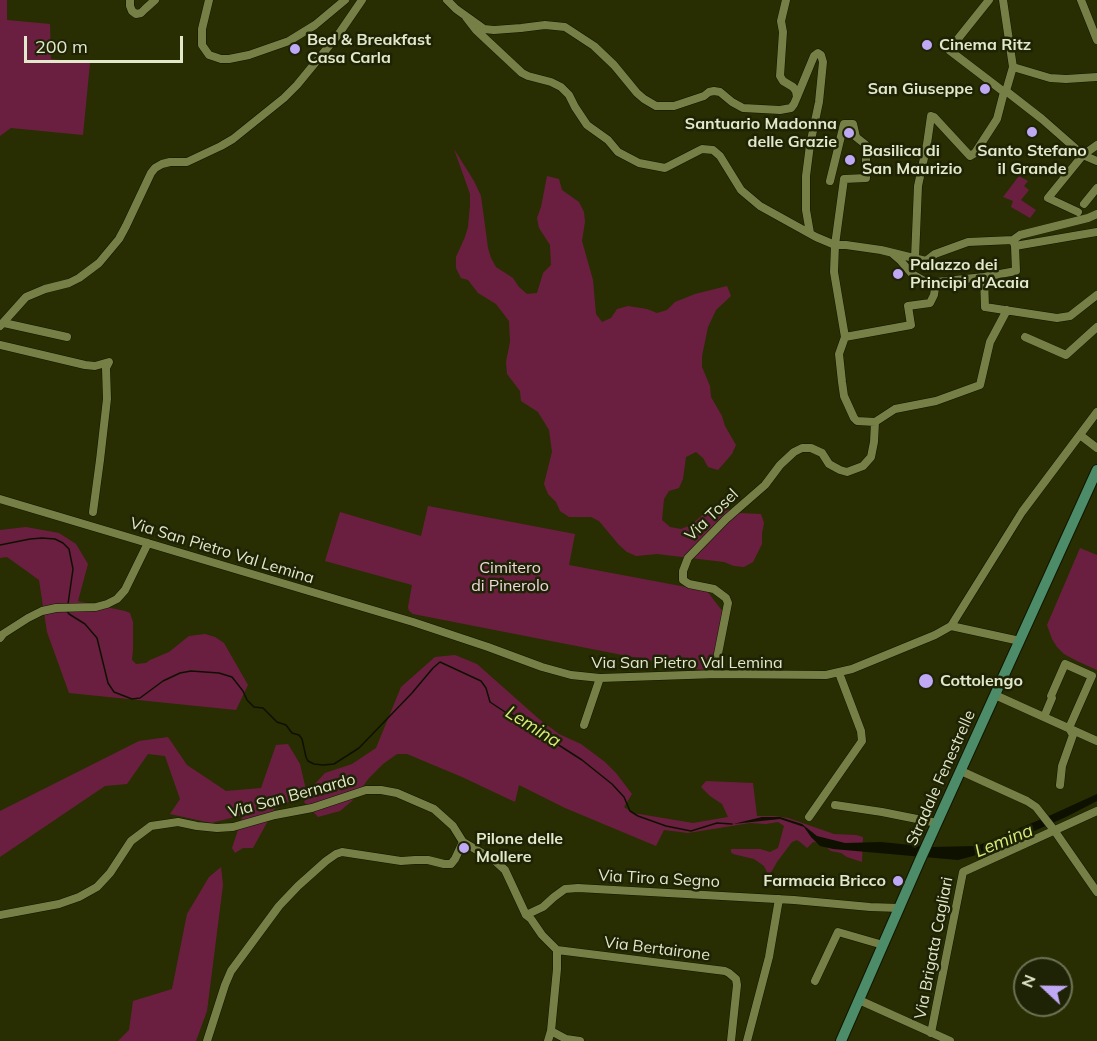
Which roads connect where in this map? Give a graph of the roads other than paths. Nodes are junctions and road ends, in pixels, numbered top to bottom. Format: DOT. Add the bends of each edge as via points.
graph roads {
  1 [pos="130,0"];
  2 [pos="154,0"];
  3 [pos="209,0"];
  4 [pos="345,0"];
  5 [pos="362,0"];
  6 [pos="447,0"];
  7 [pos="786,0"];
  8 [pos="989,0"];
  9 [pos="1003,0"];
  10 [pos="1081,0"];
  11 [pos="466,17"];
  12 [pos="1097,40"];
  13 [pos="1014,67"];
  14 [pos="1097,77"];
  15 [pos="1005,92"];
  16 [pos="797,97"];
  17 [pos="1097,145"];
  18 [pos="1083,155"];
  19 [pos="1097,161"];
  20 [pos="830,181"];
  21 [pos="1097,189"];
  22 [pos="1084,204"];
  23 [pos="1078,212"];
  24 [pos="1095,215"];
  25 [pos="1097,230"];
  26 [pos="810,233"];
  27 [pos="1014,243"];
  28 [pos="835,245"];
  29 [pos="889,252"];
  30 [pos="915,258"];
  31 [pos="984,277"];
  32 [pos="936,282"];
  33 [pos="1097,295"];
  34 [pos="1006,310"];
  35 [pos="2,325"];
  36 [pos="1097,327"];
  37 [pos="67,337"];
  38 [pos="845,337"];
  39 [pos="1025,337"];
  40 [pos="0,345"];
  41 [pos="1097,412"];
  42 [pos="875,422"];
  43 [pos="1080,435"];
  44 [pos="1097,448"];
  45 [pos="1097,470"];
  46 [pos="0,499"];
  47 [pos="93,512"];
  48 [pos="148,543"];
  49 [pos="951,626"];
  50 [pos="0,638"];
  51 [pos="1020,641"];
  52 [pos="839,673"];
  53 [pos="717,674"];
  54 [pos="600,678"];
  55 [pos="995,694"];
  56 [pos="1044,717"];
  57 [pos="584,725"];
  58 [pos="1069,728"];
  59 [pos="1097,741"];
  60 [pos="961,771"];
  61 [pos="1060,785"];
  62 [pos="835,805"];
  63 [pos="1097,811"];
  64 [pos="809,817"];
  65 [pos="937,823"];
  66 [pos="1053,828"];
  67 [pos="463,842"];
  68 [pos="1097,892"];
  69 [pos="779,899"];
  70 [pos="899,908"];
  71 [pos="0,915"];
  72 [pos="526,915"];
  73 [pos="884,945"];
  74 [pos="557,950"];
  75 [pos="815,981"];
  76 [pos="859,1000"];
  77 [pos="551,1031"];
  78 [pos="931,1033"];
  79 [pos="207,1041"];
  80 [pos="548,1041"];
  81 [pos="580,1041"];
  82 [pos="732,1041"];
  83 [pos="747,1041"];
  84 [pos="842,1041"];
  85 [pos="950,1041"];
  1 -- 2 [label="street" via="136,14"];
  3 -- 4 [label="street" via="202,45 209,55 221,59 249,55 289,41"];
  5 -- 35 [label="street" via="338,35 284,98 221,146 187,162 170,162 155,168 119,239 99,263 79,279 26,297"];
  6 -- 11 [label="street"];
  7 -- 16 [label="street" via="781,21 780,76"];
  8 -- 15 [label="street" via="949,50"];
  9 -- 13 [label="street"];
  10 -- 12 [label="street"];
  11 -- 16 [label="street" via="484,29 565,27 594,46 637,93 656,106 674,106 714,91 743,108 787,109"];
  11 -- 26 [label="street" via="522,73 561,87 587,125 618,152 639,163 665,168 702,149 713,150 741,190 760,206"];
  13 -- 14 [label="street" via="1050,78"];
  13 -- 15 [label="street"];
  15 -- 18 [label="street" via="1042,118"];
  15 -- 30 [label="street" via="997,120 970,156 931,116 918,186"];
  16 -- 26 [label="street" via="818,53 823,62 806,176"];
  17 -- 18 [label="street"];
  18 -- 19 [label="street"];
  18 -- 23 [label="street" via="1048,198"];
  20 -- 28 [label="street" via="844,124 853,123 856,137 866,145 866,178 844,179"];
  21 -- 22 [label="street"];
  24 -- 25 [label="street"];
  24 -- 27 [label="street" via="1020,235"];
  25 -- 27 [label="street"];
  26 -- 28 [label="street"];
  27 -- 30 [label="street" via="968,242 934,254 926,261"];
  27 -- 31 [label="street" via="1016,271"];
  28 -- 29 [label="street"];
  28 -- 38 [label="street" via="834,272"];
  29 -- 30 [label="street"];
  29 -- 32 [label="street" via="913,275"];
  31 -- 32 [label="street"];
  31 -- 34 [label="street" via="985,307"];
  32 -- 38 [label="street" via="930,303 908,306 911,325"];
  33 -- 34 [label="street" via="1070,316 1057,318"];
  34 -- 42 [label="street" via="990,342 980,385 936,401 895,409"];
  35 -- 37 [label="street"];
  36 -- 39 [label="street" via="1066,355"];
  38 -- 42 [label="street" via="839,362 844,396 857,421"];
  40 -- 47 [label="street" via="85,365 109,362 105,369 107,399"];
  41 -- 43 [label="street"];
  42 -- 53 [label="street, Via Tosel" via="871,457 862,466 848,472 840,470 822,453 802,448 780,465 765,485 688,558 683,580 714,589 728,603"];
  43 -- 44 [label="street"];
  43 -- 49 [label="street" via="1022,512"];
  45 -- 51 [label="main road, Stradale Fenestrelle"];
  46 -- 48 [label="street, Via San Pietro Val Lemina"];
  48 -- 50 [label="street" via="117,599 96,606 42,611"];
  48 -- 54 [label="street, Via San Pietro Val Lemina" via="447,633 542,667"];
  49 -- 51 [label="street"];
  49 -- 52 [label="street, Via San Pietro Val Lemina"];
  51 -- 55 [label="main road, Stradale Fenestrelle"];
  52 -- 53 [label="street, Via San Pietro Val Lemina"];
  52 -- 64 [label="street" via="862,741"];
  53 -- 54 [label="street, Via San Pietro Val Lemina"];
  54 -- 57 [label="street"];
  55 -- 56 [label="street"];
  55 -- 60 [label="main road, Stradale Fenestrelle"];
  56 -- 58 [label="street"];
  56 -- 58 [label="street" via="1065,664 1092,676"];
  58 -- 59 [label="street"];
  58 -- 61 [label="street" via="1073,735"];
  60 -- 65 [label="main road, Stradale Fenestrelle"];
  60 -- 66 [label="street" via="1027,801"];
  62 -- 65 [label="street"];
  63 -- 66 [label="street, Via Brigata Cagliari"];
  65 -- 70 [label="main road, Stradale Fenestrelle"];
  66 -- 68 [label="street"];
  66 -- 78 [label="street, Via Brigata Cagliari" via="963,872"];
  67 -- 71 [label="street, Via San Bernardo" via="453,826 434,809 397,793 366,790 233,828 178,822 152,826 131,841 97,887 59,904"];
  67 -- 72 [label="street" via="505,870"];
  67 -- 79 [label="street" via="451,864 349,853 336,854 326,861 279,906 231,971"];
  69 -- 70 [label="street, Via Tiro a Segno"];
  69 -- 72 [label="street, Via Tiro a Segno" via="578,888 565,889"];
  69 -- 83 [label="street"];
  70 -- 73 [label="main road, Stradale Fenestrelle"];
  72 -- 74 [label="street"];
  73 -- 75 [label="street" via="838,932"];
  73 -- 76 [label="main road, Stradale Fenestrelle"];
  74 -- 77 [label="street"];
  74 -- 82 [label="street, Via Bertairone" via="729,973 737,985"];
  76 -- 78 [label="street"];
  76 -- 84 [label="main road, Stradale Fenestrelle"];
  77 -- 80 [label="street"];
  77 -- 81 [label="street"];
  78 -- 85 [label="street"];
}
